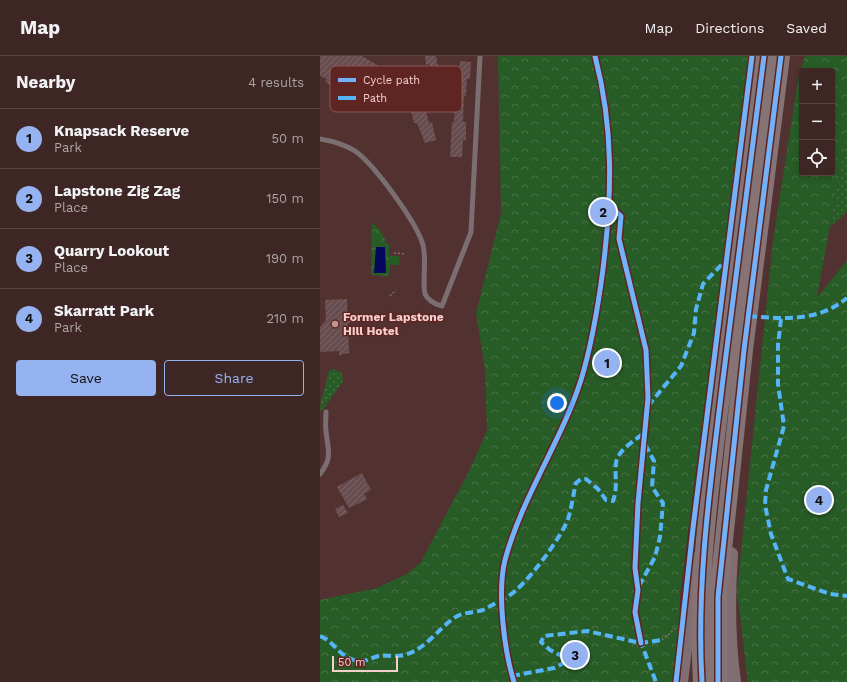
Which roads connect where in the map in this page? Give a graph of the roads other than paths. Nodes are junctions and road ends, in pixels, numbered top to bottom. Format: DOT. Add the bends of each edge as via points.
graph roads {
  1 [pos="480,56"];
  2 [pos="764,56"];
  3 [pos="781,56"];
  4 [pos="320,139"];
  5 [pos="720,408"];
  6 [pos="738,409"];
  7 [pos="326,412"];
  8 [pos="320,474"];
  9 [pos="681,682"];
  10 [pos="702,682"];
  11 [pos="718,682"];
  12 [pos="734,682"];
  1 -- 4 [label="lane" via="471,232 442,306 430,300 425,294 426,263 420,237 381,177 354,151 335,142"];
  2 -- 5 [label="highway"];
  3 -- 6 [label="highway"];
  5 -- 9 [label="main road" via="713,435"];
  5 -- 10 [label="highway" via="700,601"];
  6 -- 11 [label="highway" via="718,597"];
  6 -- 12 [label="main road" via="742,441 728,597"];
  7 -- 8 [label="lane" via="326,431 330,447 326,466"];
}
